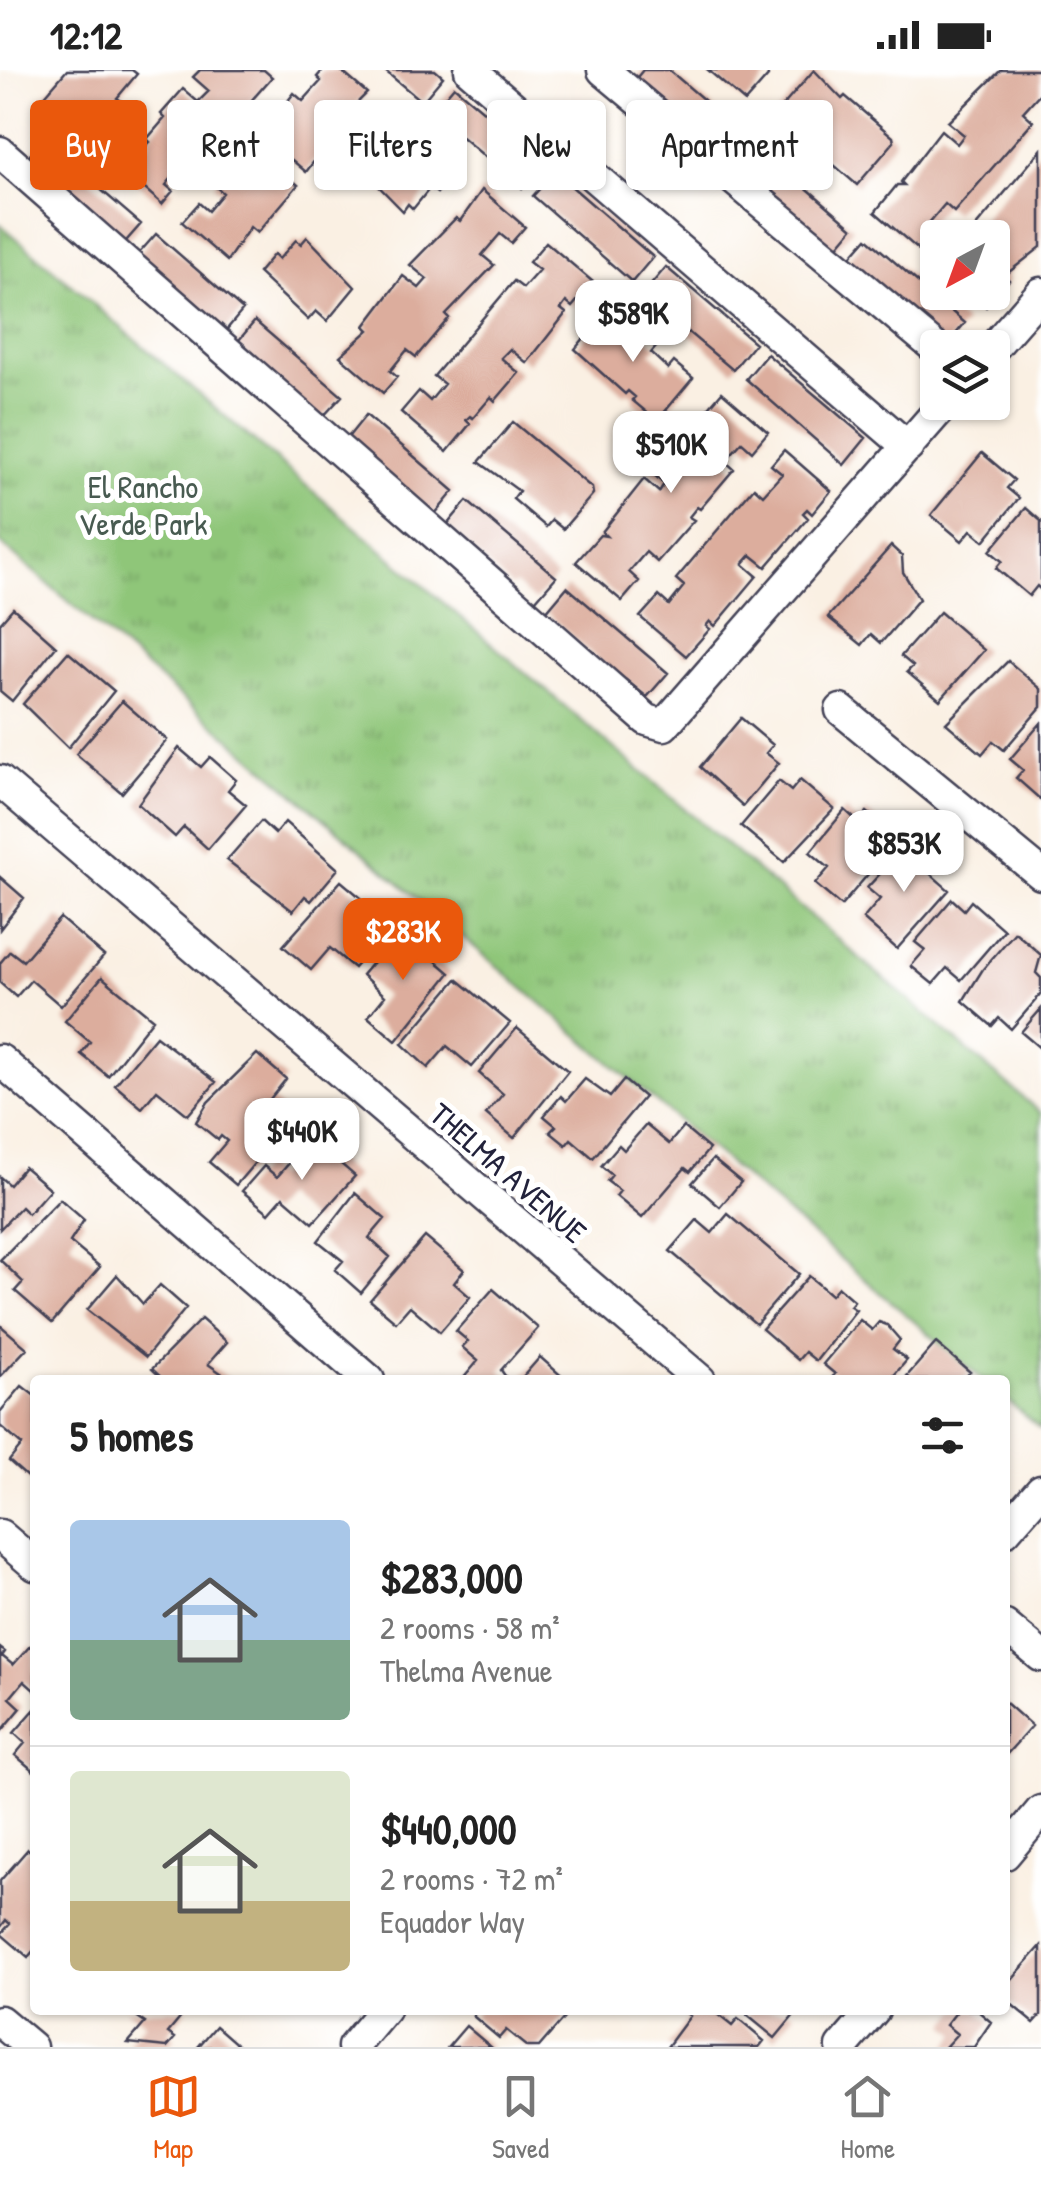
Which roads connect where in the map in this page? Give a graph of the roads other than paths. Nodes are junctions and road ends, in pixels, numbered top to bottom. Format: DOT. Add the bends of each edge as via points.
graph roads {
  1 [pos="470,70"];
  2 [pos="603,70"];
  3 [pos="0,152"];
  4 [pos="1041,293"];
  5 [pos="1009,330"];
  6 [pos="920,335"];
  7 [pos="931,420"];
  8 [pos="908,447"];
  9 [pos="842,710"];
  10 [pos="0,781"];
  11 [pos="1041,874"];
  12 [pos="0,1060"];
  13 [pos="363,1375"];
  14 [pos="694,1375"];
  15 [pos="1041,1490"];
  16 [pos="1010,1525"];
  17 [pos="0,1535"];
  18 [pos="30,1561"];
  19 [pos="1010,1630"];
  20 [pos="1041,1656"];
  21 [pos="1041,1811"];
  22 [pos="1010,1848"];
  23 [pos="380,2015"];
  24 [pos="870,2015"];
  25 [pos="0,2021"];
  26 [pos="30,2047"];
  27 [pos="352,2047"];
  28 [pos="842,2047"];
  1 -- 8 [label="street"];
  2 -- 6 [label="street"];
  3 -- 8 [label="street" via="647,720 664,726"];
  4 -- 5 [label="street"];
  7 -- 8 [label="street"];
  9 -- 11 [label="street"];
  10 -- 14 [label="street, THELMA AVENUE"];
  12 -- 13 [label="street"];
  15 -- 16 [label="street"];
  17 -- 18 [label="street"];
  19 -- 20 [label="street"];
  21 -- 22 [label="street"];
  23 -- 27 [label="street"];
  24 -- 28 [label="street"];
  25 -- 26 [label="street"];
}
